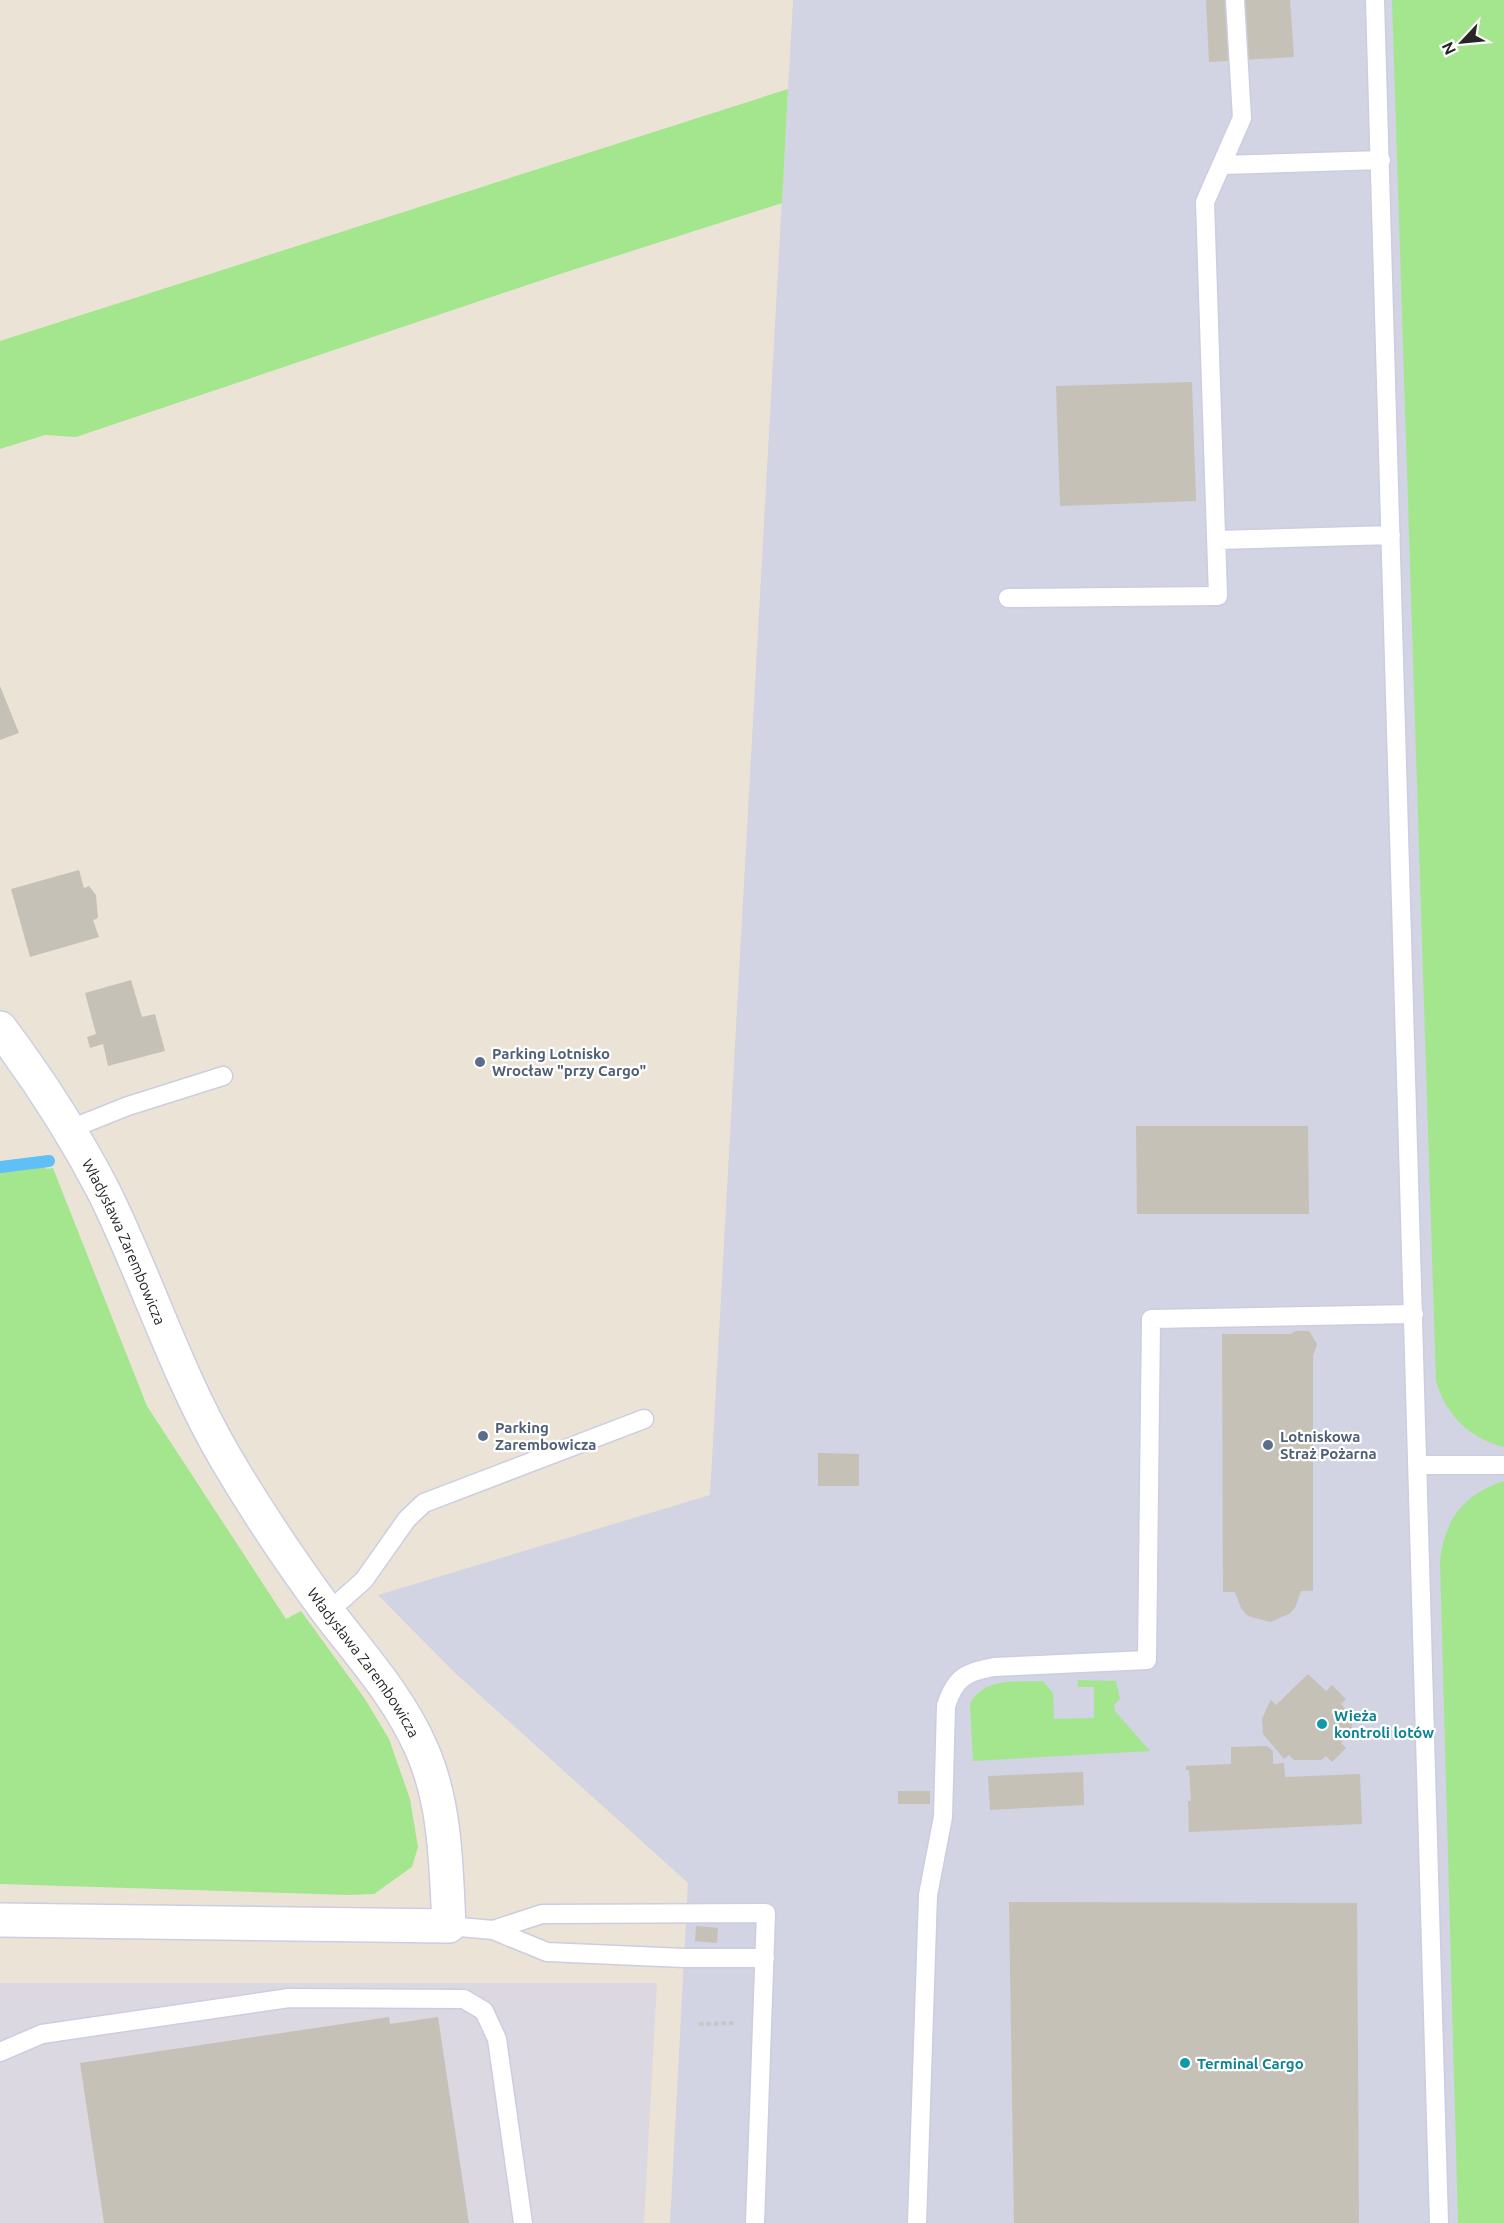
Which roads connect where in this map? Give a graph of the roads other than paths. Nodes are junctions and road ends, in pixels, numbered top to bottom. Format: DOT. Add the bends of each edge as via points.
graph roads {
  1 [pos="1235,0"];
  2 [pos="1374,0"];
  3 [pos="1381,160"];
  4 [pos="1221,165"];
  5 [pos="1391,535"];
  6 [pos="1216,540"];
  7 [pos="1008,598"];
  8 [pos="0,1028"];
  9 [pos="223,1076"];
  10 [pos="70,1130"];
  11 [pos="1414,1314"];
  12 [pos="644,1419"];
  13 [pos="1418,1465"];
  14 [pos="1504,1465"];
  15 [pos="328,1612"];
  16 [pos="0,1920"];
  17 [pos="449,1926"];
  18 [pos="493,1930"];
  19 [pos="765,1958"];
  20 [pos="0,2052"];
  21 [pos="523,2223"];
  22 [pos="755,2223"];
  23 [pos="917,2223"];
  24 [pos="1439,2223"];
  1 -- 4 [label="lane" via="1242,118"];
  2 -- 3 [label="lane"];
  3 -- 4 [label="lane"];
  3 -- 5 [label="lane"];
  4 -- 6 [label="lane" via="1205,202"];
  5 -- 6 [label="lane"];
  5 -- 11 [label="lane"];
  6 -- 7 [label="lane" via="1218,596"];
  8 -- 10 [label="street, Władysława Zarembowicza"];
  9 -- 10 [label="lane" via="128,1106"];
  10 -- 15 [label="street, Władysława Zarembowicza" via="104,1193 225,1457"];
  11 -- 13 [label="lane"];
  11 -- 23 [label="lane" via="1151,1319 1147,1660 978,1670 962,1677 946,1706 943,1816 928,1895"];
  12 -- 15 [label="lane" via="424,1503 407,1519 364,1580"];
  13 -- 14 [label="lane"];
  13 -- 24 [label="lane"];
  15 -- 17 [label="street, Władysława Zarembowicza" via="404,1711 424,1753 446,1852"];
  16 -- 17 [label="street"];
  17 -- 18 [label="lane"];
  18 -- 19 [label="lane" via="547,1952"];
  18 -- 19 [label="lane" via="542,1914 766,1913"];
  19 -- 22 [label="lane"];
  20 -- 21 [label="lane" via="42,2034 289,1998 464,1999 484,2012 497,2039"];
}
